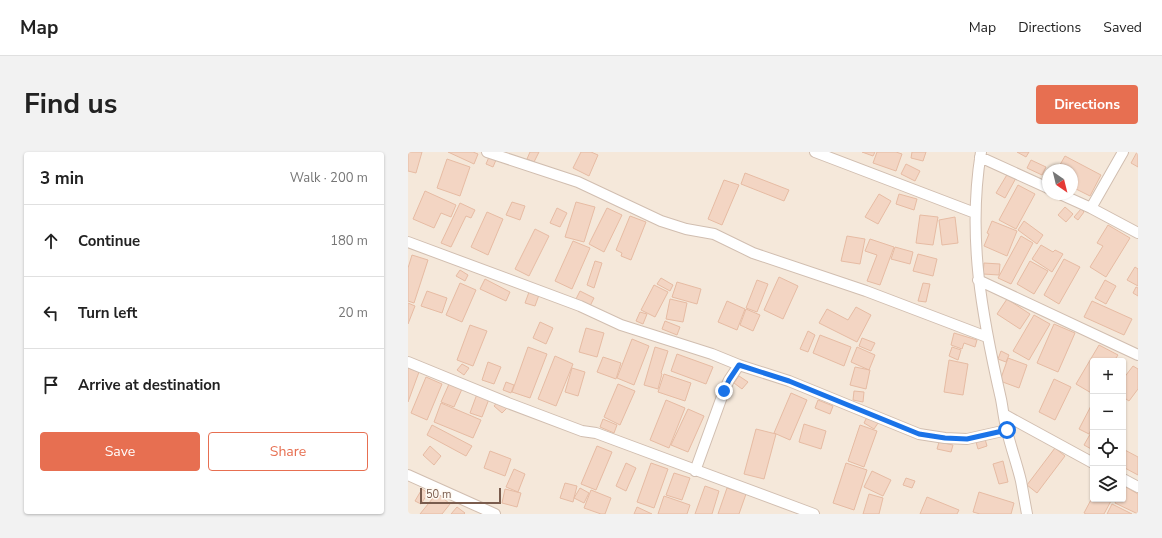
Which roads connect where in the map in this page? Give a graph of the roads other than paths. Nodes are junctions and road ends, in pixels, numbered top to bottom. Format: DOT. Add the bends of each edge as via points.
graph roads {
  1 [pos="487,152"];
  2 [pos="815,152"];
  3 [pos="1123,152"];
  4 [pos="981,155"];
  5 [pos="1042,185"];
  6 [pos="1073,200"];
  7 [pos="1091,208"];
  8 [pos="976,213"];
  9 [pos="1138,233"];
  10 [pos="408,242"];
  11 [pos="978,280"];
  12 [pos="986,337"];
  13 [pos="1137,352"];
  14 [pos="408,362"];
  15 [pos="739,365"];
  16 [pos="1005,416"];
  17 [pos="1007,430"];
  18 [pos="1090,461"];
  19 [pos="695,471"];
  20 [pos="408,475"];
  21 [pos="1126,481"];
  22 [pos="1138,487"];
  23 [pos="495,514"];
  24 [pos="814,514"];
  25 [pos="1027,514"];
  1 -- 12 [label="street" via="578,182 661,221 714,234 753,253 866,291"];
  2 -- 8 [label="street"];
  3 -- 7 [label="street"];
  4 -- 5 [label="street"];
  4 -- 8 [label="street"];
  6 -- 7 [label="street"];
  7 -- 9 [label="street"];
  8 -- 11 [label="street"];
  10 -- 15 [label="street" via="580,306 621,325"];
  11 -- 12 [label="street"];
  11 -- 13 [label="street"];
  12 -- 16 [label="street"];
  14 -- 19 [label="street" via="515,406 582,431 596,433"];
  15 -- 17 [label="street" via="789,381 919,434 967,439"];
  15 -- 19 [label="street" via="724,391"];
  16 -- 17 [label="street"];
  16 -- 18 [label="street"];
  17 -- 25 [label="street"];
  19 -- 24 [label="street"];
  20 -- 23 [label="street"];
  21 -- 22 [label="street"];
}
